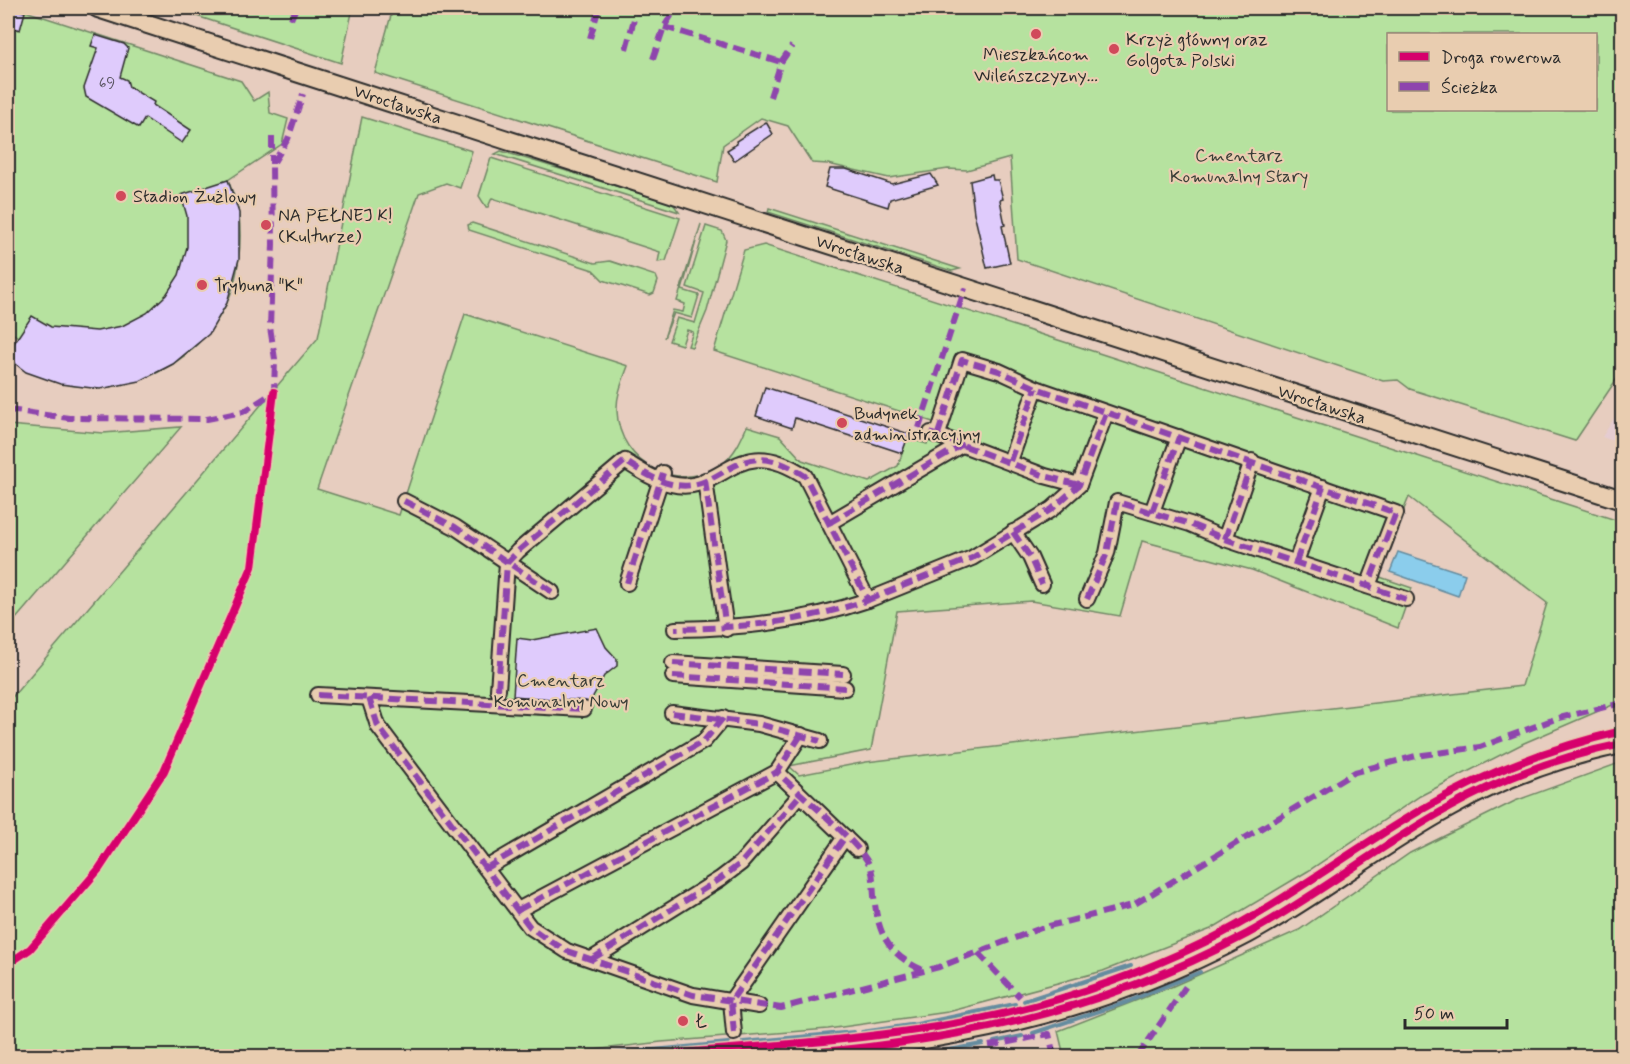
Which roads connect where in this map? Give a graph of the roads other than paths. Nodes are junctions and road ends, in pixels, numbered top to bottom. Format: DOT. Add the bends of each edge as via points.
graph roads {
  1 [pos="98,8"];
  2 [pos="1036,388"];
  3 [pos="1106,413"];
  4 [pos="1179,437"];
  5 [pos="963,444"];
  6 [pos="1010,461"];
  7 [pos="1252,461"];
  8 [pos="666,478"];
  9 [pos="705,480"];
  10 [pos="1079,485"];
  11 [pos="1323,487"];
  12 [pos="1623,500"];
  13 [pos="404,501"];
  14 [pos="1152,512"];
  15 [pos="829,523"];
  16 [pos="1013,532"];
  17 [pos="1225,539"];
  18 [pos="1296,562"];
  19 [pos="507,563"];
  20 [pos="627,583"];
  21 [pos="1042,584"];
  22 [pos="1368,586"];
  23 [pos="552,592"];
  24 [pos="1087,599"];
  25 [pos="1406,599"];
  26 [pos="868,600"];
  27 [pos="675,629"];
  28 [pos="726,629"];
  29 [pos="673,669"];
  30 [pos="844,681"];
  31 [pos="498,690"];
  32 [pos="318,695"];
  33 [pos="369,698"];
  34 [pos="584,709"];
  35 [pos="672,713"];
  36 [pos="723,718"];
  37 [pos="801,735"];
  38 [pos="820,741"];
  39 [pos="1623,744"];
  40 [pos="777,772"];
  41 [pos="800,795"];
  42 [pos="845,837"];
  43 [pos="857,849"];
  44 [pos="486,868"];
  45 [pos="518,910"];
  46 [pos="592,959"];
  47 [pos="731,1001"];
  48 [pos="759,1006"];
  49 [pos="734,1033"];
  50 [pos="773,1056"];
  1 -- 12 [label="main road, Wrocławska"];
  2 -- 3 [label="street"];
  2 -- 5 [label="street" via="962,360 934,433"];
  2 -- 6 [label="street"];
  3 -- 4 [label="street"];
  3 -- 10 [label="street"];
  4 -- 7 [label="street"];
  4 -- 14 [label="street"];
  5 -- 6 [label="street"];
  5 -- 15 [label="street"];
  6 -- 10 [label="street"];
  7 -- 11 [label="street"];
  7 -- 17 [label="street"];
  8 -- 9 [label="street" via="696,484"];
  8 -- 19 [label="street" via="625,461"];
  8 -- 20 [label="street"];
  9 -- 15 [label="street" via="738,462 761,458 787,464 805,476"];
  9 -- 28 [label="street"];
  10 -- 16 [label="street" via="1052,509"];
  11 -- 18 [label="street"];
  11 -- 22 [label="street" via="1396,513"];
  13 -- 19 [label="street" via="455,526"];
  14 -- 17 [label="street"];
  14 -- 24 [label="street" via="1117,502 1107,553"];
  15 -- 26 [label="street"];
  16 -- 21 [label="street"];
  16 -- 26 [label="street" via="972,558"];
  17 -- 18 [label="street"];
  18 -- 22 [label="street"];
  19 -- 23 [label="street"];
  19 -- 31 [label="street"];
  22 -- 25 [label="street"];
  26 -- 28 [label="street" via="797,620"];
  27 -- 28 [label="street"];
  29 -- 30 [label="street"];
  32 -- 33 [label="street"];
  33 -- 34 [label="street"];
  33 -- 44 [label="street" via="378,726"];
  35 -- 36 [label="street"];
  36 -- 37 [label="street"];
  36 -- 44 [label="street" via="704,741"];
  37 -- 38 [label="street"];
  37 -- 40 [label="street"];
  39 -- 50 [label="main road" via="1563,759 1486,789 1430,818 1248,933 1166,973 1097,1000 966,1034"];
  40 -- 41 [label="street"];
  40 -- 45 [label="street"];
  41 -- 42 [label="street"];
  41 -- 46 [label="street" via="734,869"];
  42 -- 43 [label="street"];
  42 -- 47 [label="street"];
  44 -- 45 [label="street"];
  45 -- 46 [label="street" via="530,927 547,939"];
  46 -- 47 [label="street" via="693,995"];
  47 -- 48 [label="street"];
  47 -- 49 [label="street"];
}
